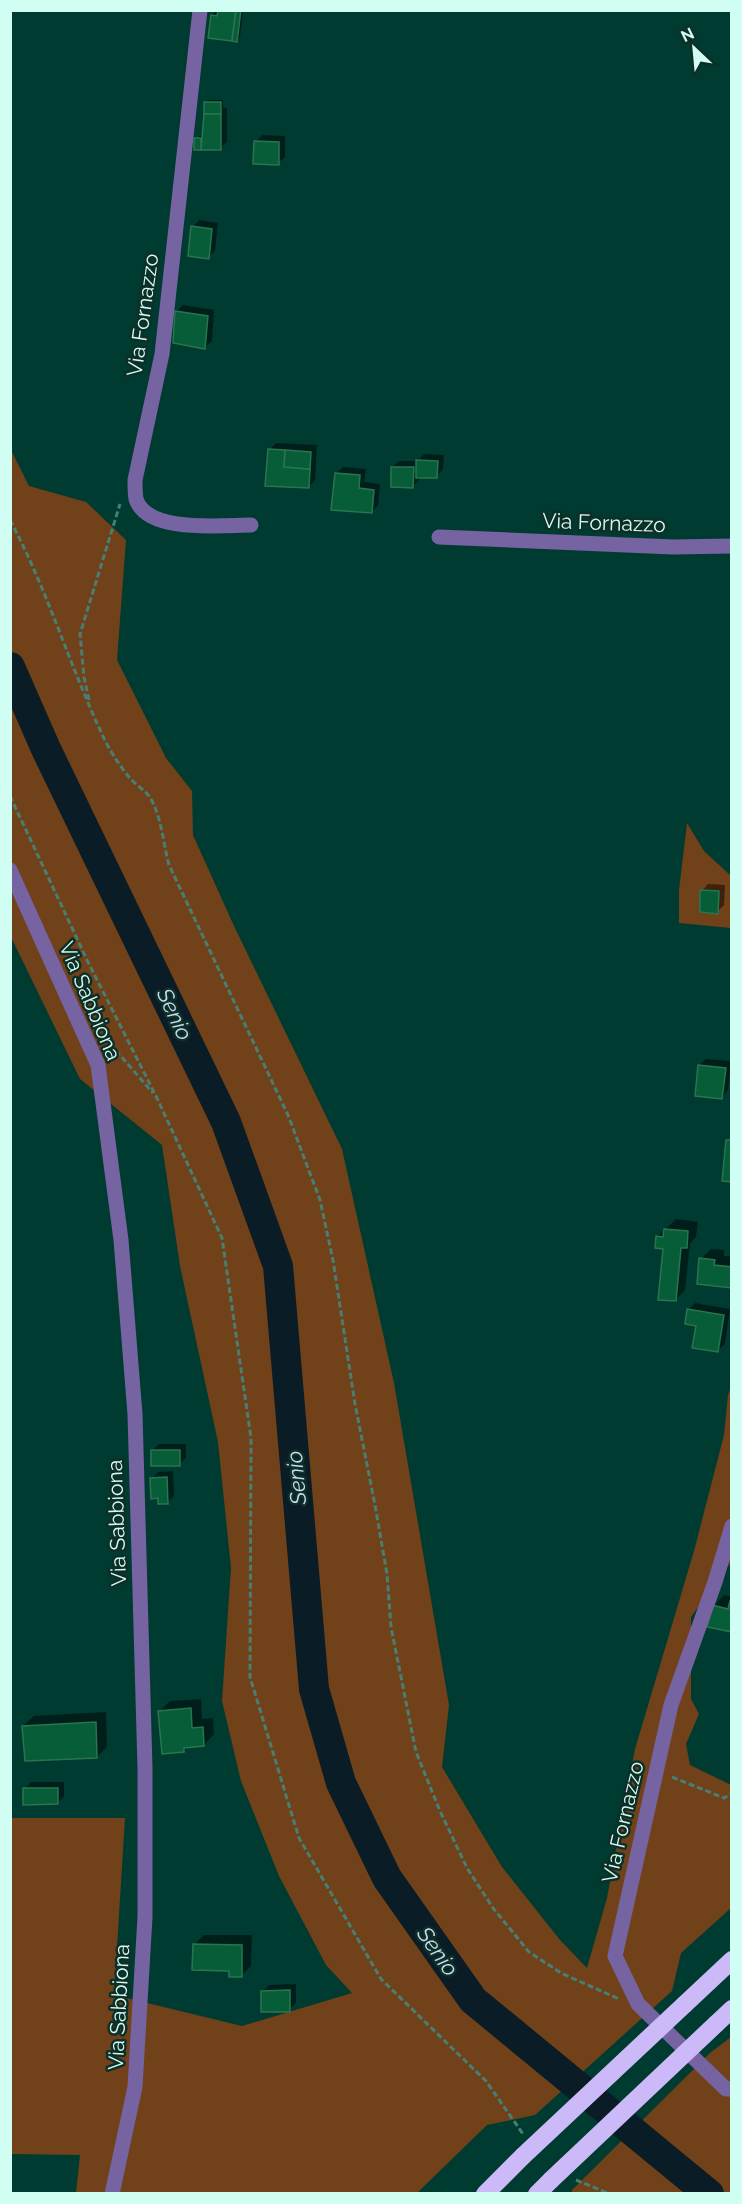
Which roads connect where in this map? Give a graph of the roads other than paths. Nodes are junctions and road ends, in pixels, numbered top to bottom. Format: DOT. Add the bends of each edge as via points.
graph roads {
  1 [pos="200,10"];
  2 [pos="251,525"];
  3 [pos="439,537"];
  4 [pos="732,546"];
  5 [pos="10,870"];
  6 [pos="732,1526"];
  7 [pos="732,1960"];
  8 [pos="732,2009"];
  9 [pos="732,2089"];
  10 [pos="112,2193"];
  11 [pos="485,2193"];
  12 [pos="537,2193"];
  1 -- 2 [label="street, Via Fornazzo" via="162,354 135,480 136,500 145,512 179,525"];
  3 -- 4 [label="street, Via Fornazzo"];
  5 -- 10 [label="street, Via Sabbiona" via="98,1065 121,1239 135,1414 146,1768 145,1917 135,2086"];
  6 -- 9 [label="street, Via Fornazzo" via="671,1705 615,1956 638,2004 726,2089"];
  7 -- 11 [label="highway, bridge" via="526,2148"];
  8 -- 12 [label="highway, bridge"];
}
